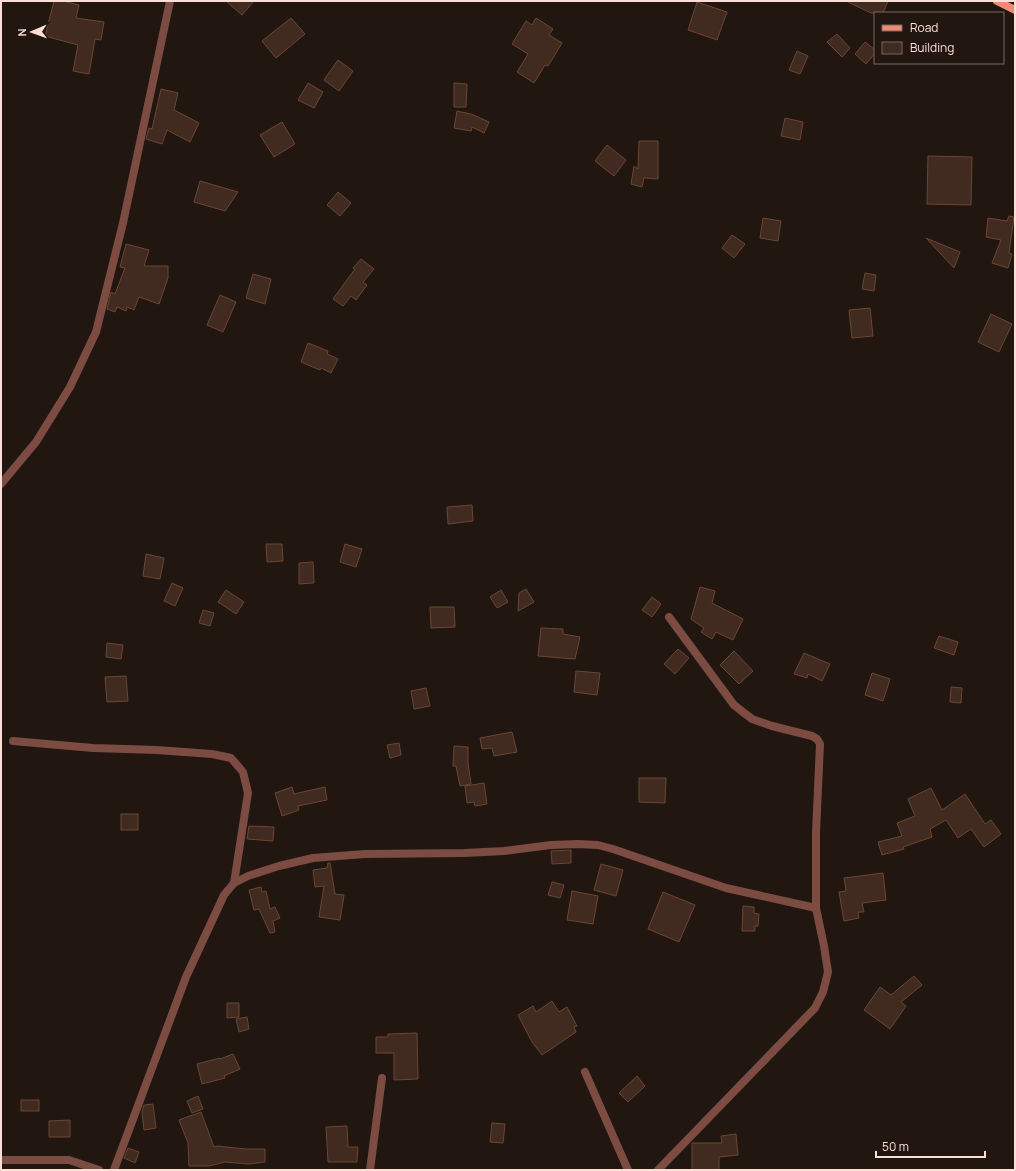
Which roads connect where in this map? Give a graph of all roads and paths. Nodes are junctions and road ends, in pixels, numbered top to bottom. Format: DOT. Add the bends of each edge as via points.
graph roads {
  1 [pos="170,1"];
  2 [pos="997,1"];
  3 [pos="1015,10"];
  4 [pos="1,484"];
  5 [pos="669,617"];
  6 [pos="13,741"];
  7 [pos="234,883"];
  8 [pos="816,908"];
  9 [pos="585,1072"];
  10 [pos="382,1078"];
  11 [pos="1,1160"];
  12 [pos="99,1170"];
  13 [pos="114,1170"];
  14 [pos="370,1170"];
  15 [pos="628,1170"];
  16 [pos="658,1170"];
  1 -- 4 [label="street" via="123,223 96,332 70,387 36,442"];
  2 -- 3 [label="street"];
  5 -- 8 [label="street" via="734,705 752,719 812,736 820,744"];
  6 -- 7 [label="street" via="212,754 231,758 243,772 248,793"];
  7 -- 8 [label="street" via="248,876 313,858 365,854 473,853 578,844 598,845 726,888"];
  7 -- 13 [label="street" via="224,896 186,977"];
  8 -- 16 [label="street" via="828,972 823,992 815,1008"];
  9 -- 15 [label="street"];
  10 -- 14 [label="street"];
  11 -- 12 [label="street" via="69,1160"];
}
